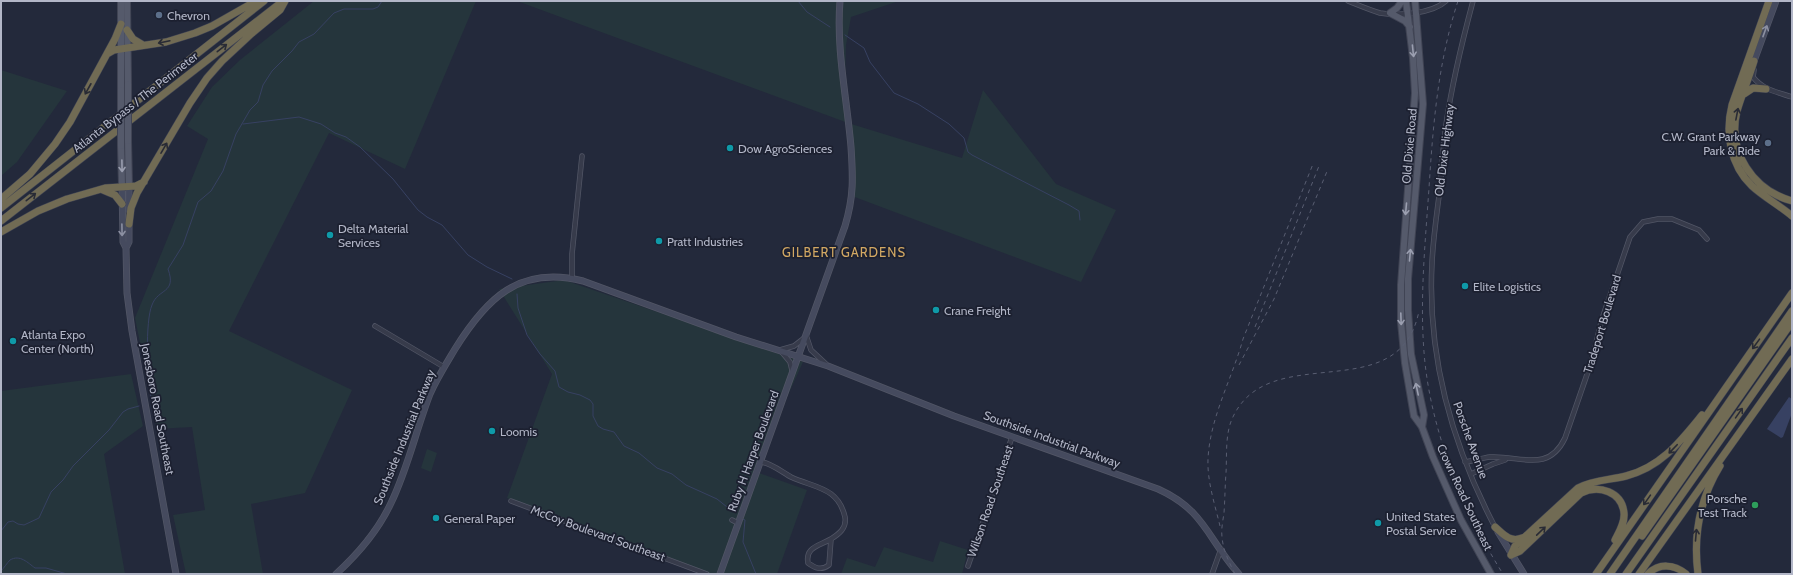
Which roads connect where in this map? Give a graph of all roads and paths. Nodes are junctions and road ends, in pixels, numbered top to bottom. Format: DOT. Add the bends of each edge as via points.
graph roads {
  1 [pos="121,1"];
  2 [pos="127,1"];
  3 [pos="256,1"];
  4 [pos="264,1"];
  5 [pos="284,1"];
  6 [pos="840,1"];
  7 [pos="1348,1"];
  8 [pos="1402,1"];
  9 [pos="1406,1"];
  10 [pos="1415,1"];
  11 [pos="1446,1"];
  12 [pos="1473,1"];
  13 [pos="1769,1"];
  14 [pos="1776,1"];
  15 [pos="1408,12"];
  16 [pos="1390,13"];
  17 [pos="1416,13"];
  18 [pos="121,24"];
  19 [pos="1410,27"];
  20 [pos="127,30"];
  21 [pos="144,46"];
  22 [pos="124,49"];
  23 [pos="107,55"];
  24 [pos="1754,61"];
  25 [pos="1766,88"];
  26 [pos="1742,96"];
  27 [pos="1792,98"];
  28 [pos="582,156"];
  29 [pos="144,182"];
  30 [pos="125,186"];
  31 [pos="101,190"];
  32 [pos="1,199"];
  33 [pos="1792,201"];
  34 [pos="122,204"];
  35 [pos="1,208"];
  36 [pos="1792,216"];
  37 [pos="1,222"];
  38 [pos="129,224"];
  39 [pos="1,232"];
  40 [pos="1707,239"];
  41 [pos="126,248"];
  42 [pos="572,278"];
  43 [pos="1792,289"];
  44 [pos="1401,291"];
  45 [pos="1792,293"];
  46 [pos="1408,294"];
  47 [pos="1432,301"];
  48 [pos="1792,311"];
  49 [pos="1779,312"];
  50 [pos="1792,322"];
  51 [pos="375,326"];
  52 [pos="806,335"];
  53 [pos="1792,338"];
  54 [pos="780,350"];
  55 [pos="799,355"];
  56 [pos="1792,359"];
  57 [pos="828,366"];
  58 [pos="444,367"];
  59 [pos="792,374"];
  60 [pos="1725,388"];
  61 [pos="1761,401"];
  62 [pos="1422,427"];
  63 [pos="1012,437"];
  64 [pos="1512,459"];
  65 [pos="761,462"];
  66 [pos="1465,462"];
  67 [pos="1470,474"];
  68 [pos="510,501"];
  69 [pos="732,520"];
  70 [pos="738,522"];
  71 [pos="1495,526"];
  72 [pos="1524,537"];
  73 [pos="831,539"];
  74 [pos="1221,549"];
  75 [pos="1511,555"];
  76 [pos="968,566"];
  77 [pos="1600,567"];
  78 [pos="176,574"];
  79 [pos="336,574"];
  80 [pos="707,574"];
  81 [pos="720,574"];
  82 [pos="1212,574"];
  83 [pos="1239,574"];
  84 [pos="1491,574"];
  85 [pos="1524,574"];
  86 [pos="1596,574"];
  87 [pos="1610,574"];
  88 [pos="1615,574"];
  89 [pos="1626,574"];
  90 [pos="1639,574"];
  91 [pos="1648,574"];
  92 [pos="1686,574"];
  93 [pos="1698,574"];
  1 -- 18 [label="main road, Jonesboro Road Southeast"];
  2 -- 20 [label="main road, Jonesboro Road Southeast"];
  3 -- 21 [label="highway, one-way" via="204,30"];
  4 -- 35 [label="highway, Atlanta Bypass / The Perimeter"];
  29 -- 5 [label="highway, one-way" via="207,78 250,34 280,10"];
  37 -- 5 [label="highway, Atlanta Bypass / The Perimeter, one-way"];
  6 -- 52 [label="street, Ruby H Harper Boulevard" via="839,33 853,162 853,189 848,216"];
  7 -- 16 [label="street" via="1381,13"];
  8 -- 16 [label="main road"];
  9 -- 15 [label="main road, Old Dixie Road"];
  10 -- 17 [label="main road, Old Dixie Road"];
  11 -- 17 [label="street" via="1434,9"];
  12 -- 47 [label="street, Old Dixie Highway" via="1458,58 1446,124 1432,263"];
  13 -- 36 [label="highway" via="1732,105 1729,135 1734,156 1744,177"];
  24 -- 14 [label="street, one-way"];
  15 -- 16 [label="street"];
  15 -- 17 [label="street"];
  15 -- 19 [label="main road, Old Dixie Road"];
  16 -- 19 [label="main road" via="1405,21"];
  46 -- 17 [label="main road, Old Dixie Road, one-way" via="1423,104"];
  18 -- 22 [label="main road, Jonesboro Road Southeast"];
  18 -- 23 [label="highway"];
  19 -- 44 [label="main road, Old Dixie Road, one-way" via="1415,92"];
  20 -- 21 [label="highway" via="133,39"];
  20 -- 22 [label="main road, Jonesboro Road Southeast"];
  21 -- 22 [label="highway"];
  22 -- 23 [label="highway" via="114,50"];
  22 -- 30 [label="main road, Jonesboro Road Southeast, one-way, bridge" via="121,146"];
  22 -- 30 [label="main road, Jonesboro Road Southeast, bridge" via="128,84"];
  23 -- 32 [label="highway, one-way" via="55,144 30,174"];
  24 -- 25 [label="street" via="1753,77"];
  24 -- 26 [label="highway"];
  25 -- 26 [label="highway" via="1749,89"];
  25 -- 27 [label="street"];
  33 -- 26 [label="highway, one-way" via="1762,187 1744,164 1737,147 1736,134"];
  28 -- 42 [label="street"];
  29 -- 30 [label="highway"];
  29 -- 38 [label="highway" via="133,204"];
  30 -- 31 [label="highway"];
  30 -- 34 [label="street, Jonesboro Road Southeast"];
  30 -- 38 [label="street, Jonesboro Road Southeast"];
  31 -- 34 [label="highway" via="115,195"];
  31 -- 39 [label="highway" via="58,202"];
  34 -- 41 [label="street, Jonesboro Road Southeast, one-way" via="123,242"];
  38 -- 41 [label="street, Jonesboro Road Southeast" via="129,242"];
  40 -- 64 [label="street, Tradeport Boulevard" via="1699,230 1672,219 1643,222 1637,228 1630,237 1562,444 1554,453 1540,460"];
  41 -- 78 [label="street, Jonesboro Road Southeast" via="127,293 132,331"];
  42 -- 54 [label="street, Southside Industrial Parkway" via="736,337"];
  42 -- 58 [label="street, Southside Industrial Parkway" via="528,281 494,298 470,324"];
  43 -- 49 [label="highway"];
  44 -- 62 [label="main road, Crown Road Southeast, one-way" via="1405,363 1414,416"];
  45 -- 49 [label="highway"];
  62 -- 46 [label="main road, Crown Road Southeast, one-way" via="1424,415 1411,354"];
  47 -- 66 [label="street, Porsche Avenue" via="1440,380"];
  48 -- 87 [label="highway"];
  49 -- 60 [label="highway, one-way"];
  50 -- 88 [label="highway"];
  51 -- 58 [label="street"];
  52 -- 54 [label="street" via="801,342"];
  52 -- 55 [label="street, Ruby H Harper Boulevard"];
  52 -- 57 [label="street, Southside Industrial Parkway" via="811,350"];
  89 -- 53 [label="highway, one-way"];
  54 -- 55 [label="street, Southside Industrial Parkway"];
  54 -- 59 [label="street" via="790,362"];
  55 -- 57 [label="street, Southside Industrial Parkway"];
  55 -- 59 [label="street, Ruby H Harper Boulevard"];
  56 -- 61 [label="highway"];
  57 -- 63 [label="street, Southside Industrial Parkway"];
  58 -- 79 [label="street, Southside Industrial Parkway" via="430,394 398,487 386,513 363,547"];
  59 -- 65 [label="street, Ruby H Harper Boulevard"];
  60 -- 72 [label="highway, one-way" via="1664,458 1642,471 1578,488"];
  60 -- 77 [label="highway, one-way"];
  61 -- 90 [label="highway"];
  93 -- 61 [label="highway, one-way" via="1697,525 1707,490"];
  62 -- 84 [label="main road, Crown Road Southeast" via="1461,520"];
  63 -- 74 [label="street, Southside Industrial Parkway" via="1095,465 1169,494 1196,514"];
  63 -- 76 [label="street, Wilson Road Southeast"];
  64 -- 66 [label="street, Tradeport Boulevard" via="1490,457"];
  64 -- 67 [label="street, Tradeport Boulevard"];
  65 -- 70 [label="street, Ruby H Harper Boulevard"];
  65 -- 73 [label="street" via="831,492 837,498 845,520 842,531"];
  66 -- 67 [label="street, Porsche Avenue"];
  67 -- 71 [label="street, Porsche Avenue"];
  68 -- 80 [label="street, McCoy Boulevard Southeast"];
  69 -- 70 [label="street"];
  70 -- 81 [label="street, Ruby H Harper Boulevard"];
  71 -- 72 [label="highway" via="1510,539 1518,540"];
  71 -- 75 [label="street, Porsche Avenue"];
  72 -- 75 [label="highway" via="1515,546"];
  73 -- 73 [label="street" via="810,549 807,555 808,563 813,567 819,569 829,565"];
  74 -- 82 [label="street"];
  74 -- 83 [label="street, Southside Industrial Parkway"];
  75 -- 77 [label="highway, one-way" via="1520,551 1581,493 1591,489 1603,489 1618,498 1624,513 1622,526"];
  75 -- 85 [label="street, Porsche Avenue"];
  77 -- 86 [label="highway"];
  91 -- 92 [label="highway" via="1664,566 1675,567"];
}
